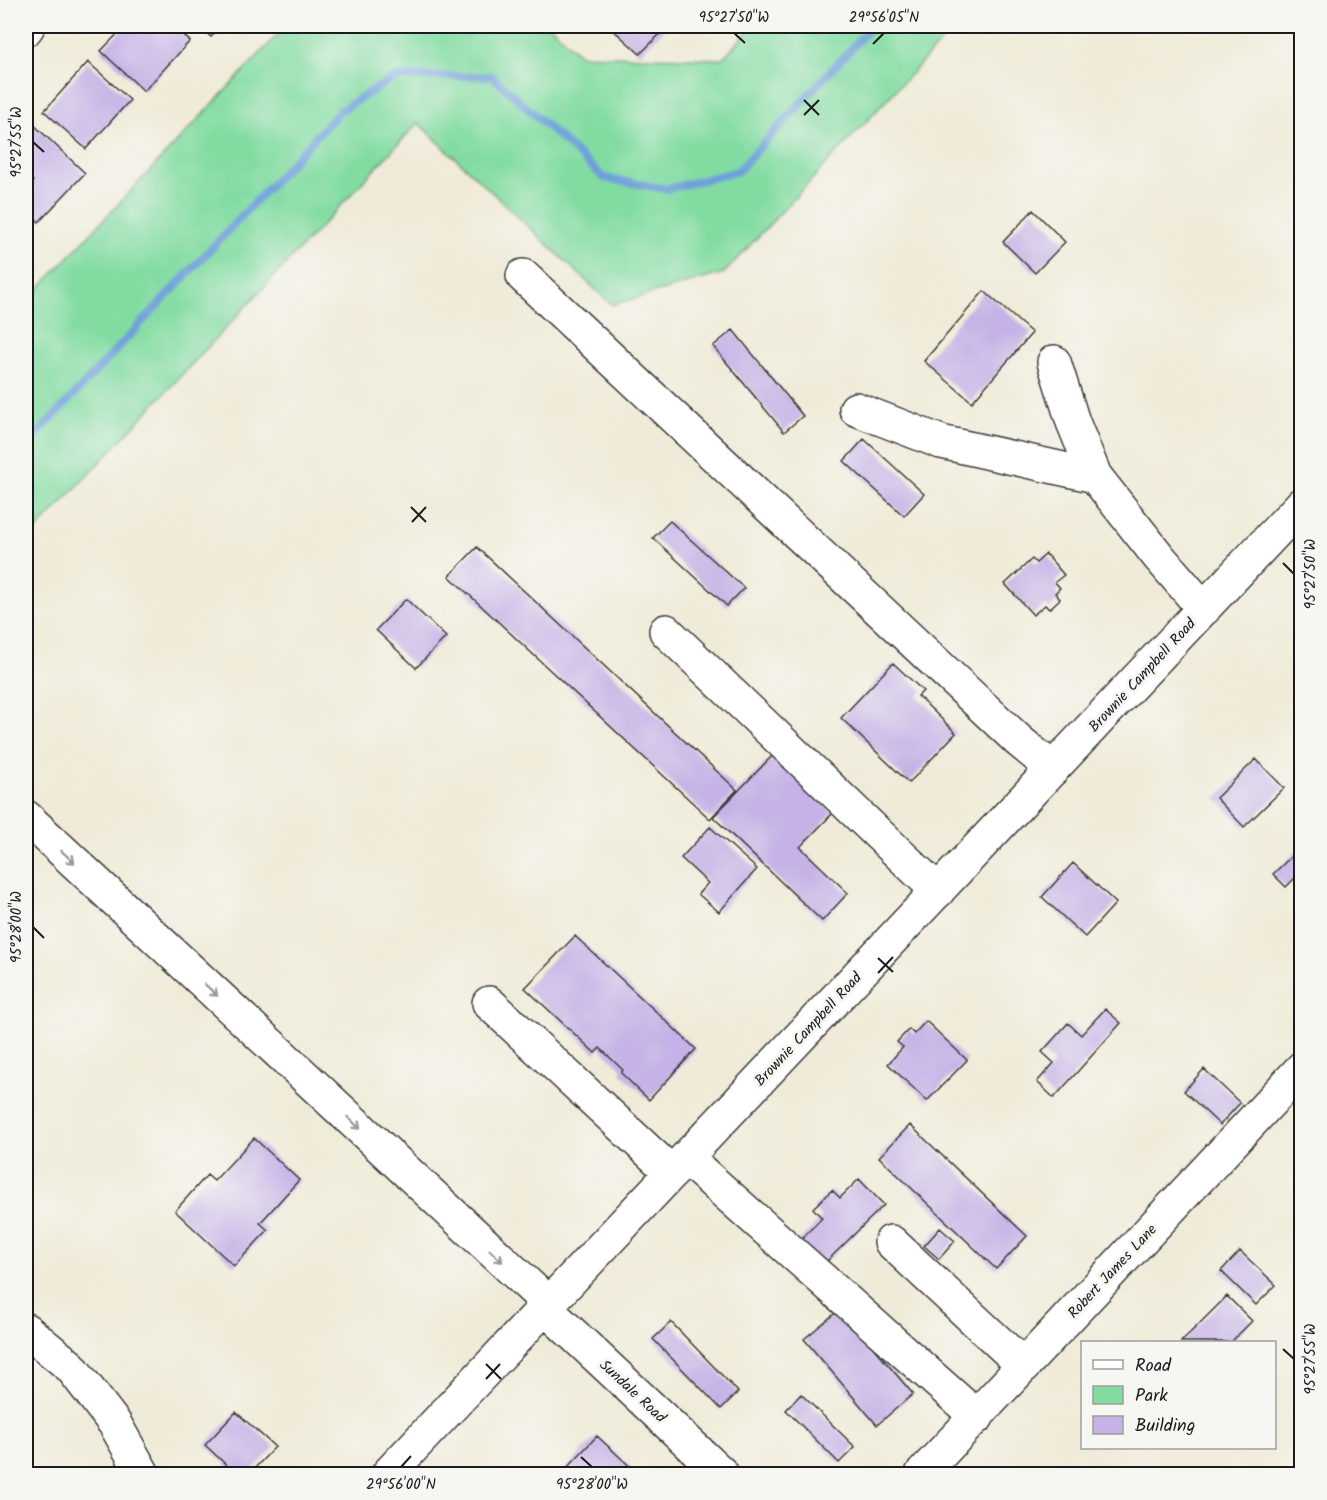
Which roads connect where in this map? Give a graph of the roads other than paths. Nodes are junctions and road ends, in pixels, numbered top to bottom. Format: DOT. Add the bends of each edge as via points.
graph roads {
  1 [pos="523,276"];
  2 [pos="1054,362"];
  3 [pos="856,409"];
  4 [pos="1095,476"];
  5 [pos="1302,504"];
  6 [pos="1204,609"];
  7 [pos="666,631"];
  8 [pos="1053,770"];
  9 [pos="26,817"];
  10 [pos="938,891"];
  11 [pos="489,1003"];
  12 [pos="1302,1068"];
  13 [pos="679,1166"];
  14 [pos="891,1242"];
  15 [pos="547,1306"];
  16 [pos="26,1330"];
  17 [pos="1024,1366"];
  18 [pos="977,1418"];
  19 [pos="715,1472"];
  20 [pos="143,1474"];
  21 [pos="388,1474"];
  22 [pos="922,1474"];
  1 -- 8 [label="street"];
  2 -- 4 [label="street"];
  3 -- 4 [label="street" via="940,442"];
  4 -- 6 [label="street"];
  5 -- 6 [label="street, Brownie Campbell Road"];
  6 -- 8 [label="street, Brownie Campbell Road"];
  7 -- 10 [label="street"];
  8 -- 10 [label="street, Brownie Campbell Road"];
  9 -- 15 [label="street, Sundale Road, one-way"];
  10 -- 13 [label="street, Brownie Campbell Road"];
  11 -- 13 [label="street"];
  12 -- 17 [label="street, Robert James Lane"];
  13 -- 15 [label="street, Brownie Campbell Road"];
  13 -- 18 [label="street"];
  14 -- 17 [label="street"];
  15 -- 19 [label="street, Sundale Road"];
  15 -- 21 [label="street, Brownie Campbell Road"];
  16 -- 20 [label="street" via="71,1367 115,1424"];
  17 -- 18 [label="street, Robert James Lane"];
  18 -- 22 [label="street, Robert James Lane"];
}
